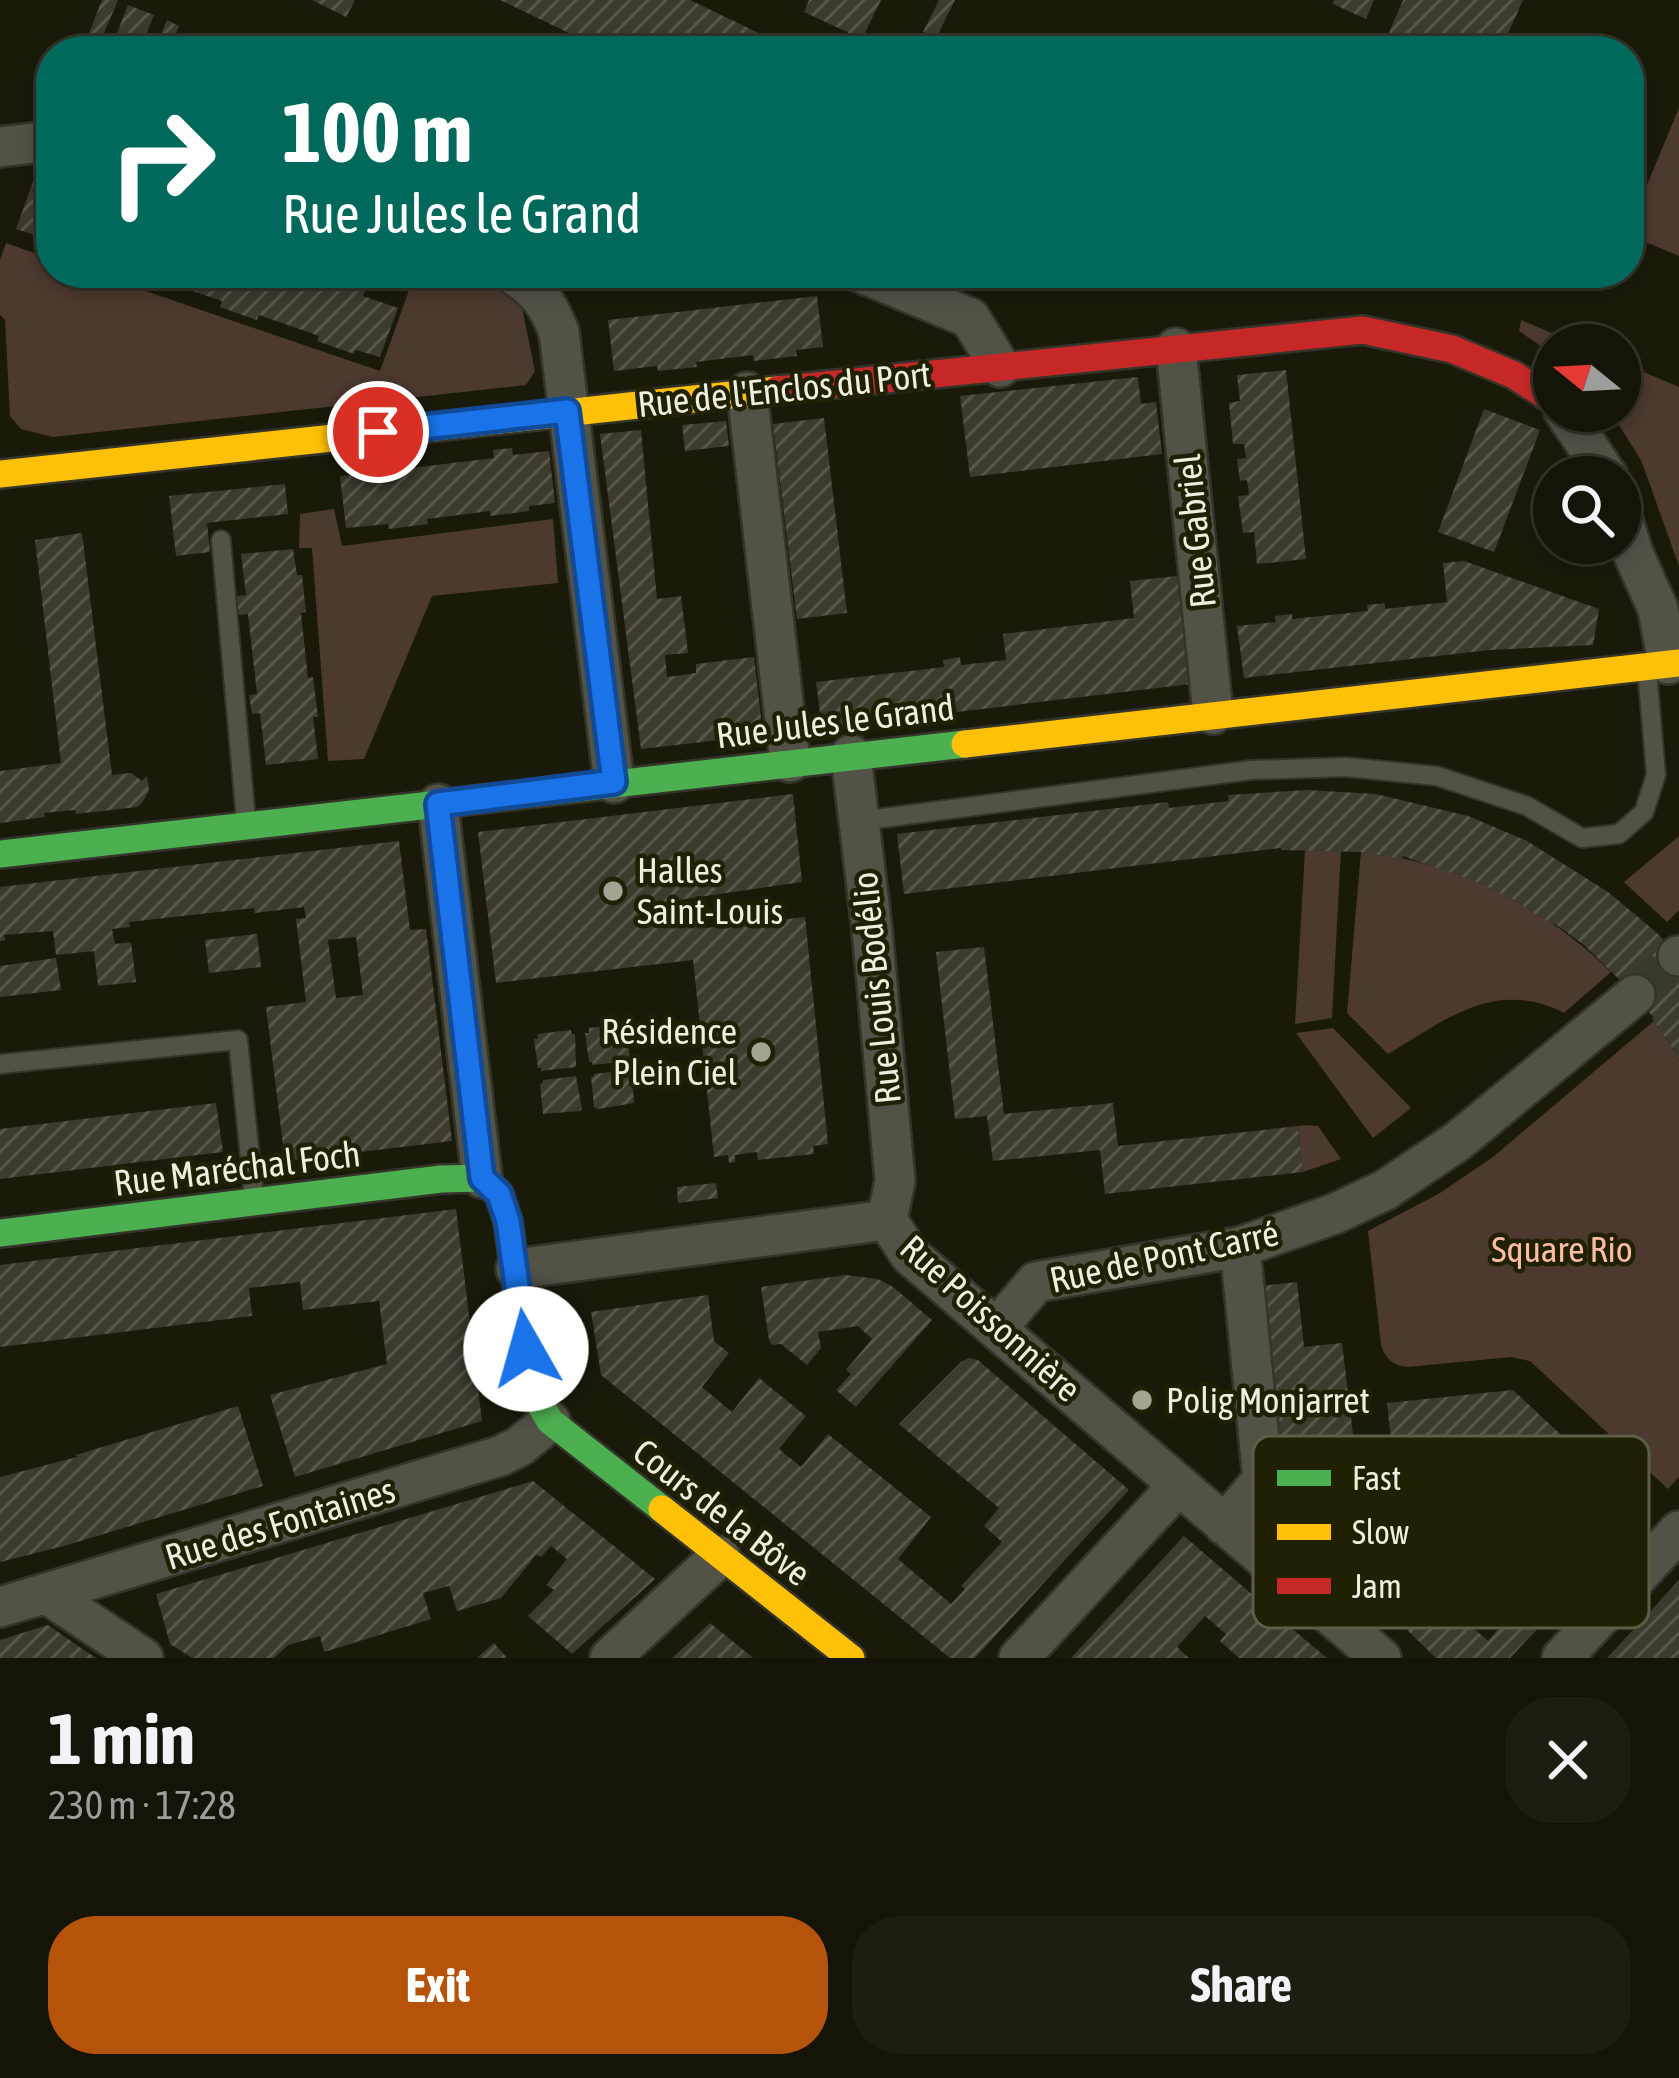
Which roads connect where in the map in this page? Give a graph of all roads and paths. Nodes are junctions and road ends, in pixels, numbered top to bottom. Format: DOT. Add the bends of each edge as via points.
graph roads {
  1 [pos="36,143"];
  2 [pos="0,147"];
  3 [pos="533,288"];
  4 [pos="898,288"];
  5 [pos="1176,348"];
  6 [pos="1000,367"];
  7 [pos="1533,387"];
  8 [pos="747,392"];
  9 [pos="567,411"];
  10 [pos="0,450"];
  11 [pos="0,474"];
  12 [pos="221,540"];
  13 [pos="1638,564"];
  14 [pos="1664,664"];
  15 [pos="1213,714"];
  16 [pos="851,755"];
  17 [pos="790,762"];
  18 [pos="614,782"];
  19 [pos="438,804"];
  20 [pos="860,821"];
  21 [pos="246,826"];
  22 [pos="0,854"];
  23 [pos="1635,995"];
  24 [pos="0,1064"];
  25 [pos="482,1178"];
  26 [pos="254,1202"];
  27 [pos="887,1220"];
  28 [pos="0,1232"];
  29 [pos="1240,1247"];
  30 [pos="516,1269"];
  31 [pos="997,1328"];
  32 [pos="550,1420"];
  33 [pos="1258,1436"];
  34 [pos="1178,1486"];
  35 [pos="1253,1491"];
  36 [pos="1224,1525"];
  37 [pos="1679,1531"];
  38 [pos="1253,1550"];
  39 [pos="720,1556"];
  40 [pos="1649,1564"];
  41 [pos="46,1594"];
  42 [pos="0,1607"];
  43 [pos="1346,1628"];
  44 [pos="1590,1628"];
  45 [pos="143,1658"];
  46 [pos="610,1658"];
  47 [pos="851,1658"];
  48 [pos="1019,1658"];
  49 [pos="1381,1658"];
  50 [pos="1562,1658"];
  1 -- 2 [label="street"];
  3 -- 9 [label="street" via="559,332"];
  4 -- 6 [label="street" via="970,318"];
  5 -- 6 [label="street, Rue de l'Enclos du Port"];
  5 -- 7 [label="street, Rue de l'Enclos du Port" via="1364,331 1452,349"];
  5 -- 15 [label="street, Rue Gabriel"];
  6 -- 8 [label="street, Rue de l'Enclos du Port"];
  8 -- 9 [label="street, Rue de l'Enclos du Port"];
  8 -- 17 [label="street"];
  9 -- 11 [label="street, Rue de l'Enclos du Port"];
  9 -- 18 [label="street" via="588,626"];
  10 -- 11 [label="street"];
  12 -- 21 [label="lane"];
  13 -- 14 [label="street" via="1658,609"];
  14 -- 15 [label="street, Rue Jules le Grand"];
  14 -- 20 [label="lane" via="1656,775 1644,812 1618,834 1582,838 1527,806 1438,776 1346,767 1251,770"];
  15 -- 16 [label="street, Rue Jules le Grand"];
  16 -- 17 [label="street, Rue Jules le Grand"];
  16 -- 20 [label="street, Rue Louis Bodélio"];
  17 -- 18 [label="street, Rue Jules le Grand"];
  18 -- 19 [label="street, Rue Jules le Grand"];
  19 -- 21 [label="street, Rue Jules le Grand" via="397,801"];
  19 -- 25 [label="street"];
  20 -- 27 [label="street, Rue Louis Bodélio" via="895,1181"];
  21 -- 22 [label="street, Rue Jules le Grand"];
  23 -- 29 [label="street, Rue de Pont Carré" via="1458,1141 1384,1190"];
  24 -- 26 [label="lane" via="238,1040"];
  25 -- 26 [label="street, Rue Maréchal Foch"];
  25 -- 30 [label="street" via="502,1201"];
  26 -- 28 [label="street, Rue Maréchal Foch"];
  27 -- 30 [label="street, Rue Poissonnière"];
  27 -- 31 [label="street, Rue Poissonnière" via="910,1255"];
  29 -- 31 [label="street, Rue de Pont Carré" via="1036,1282"];
  29 -- 33 [label="street"];
  30 -- 32 [label="street" via="531,1389"];
  31 -- 34 [label="street, Rue Poissonnière"];
  32 -- 39 [label="street, Cours de la Bôve"];
  32 -- 41 [label="street, Rue des Fontaines" via="500,1456"];
  34 -- 36 [label="street, Rue Poissonnière"];
  34 -- 48 [label="street"];
  35 -- 36 [label="street"];
  36 -- 38 [label="street, Rue Poissonnière"];
  37 -- 40 [label="street"];
  39 -- 46 [label="street"];
  39 -- 47 [label="street, Cours de la Bôve"];
  41 -- 42 [label="street, Rue des Fontaines"];
  41 -- 45 [label="street"];
  43 -- 49 [label="street, Rue Poissonnière"];
  44 -- 50 [label="street"];
}
